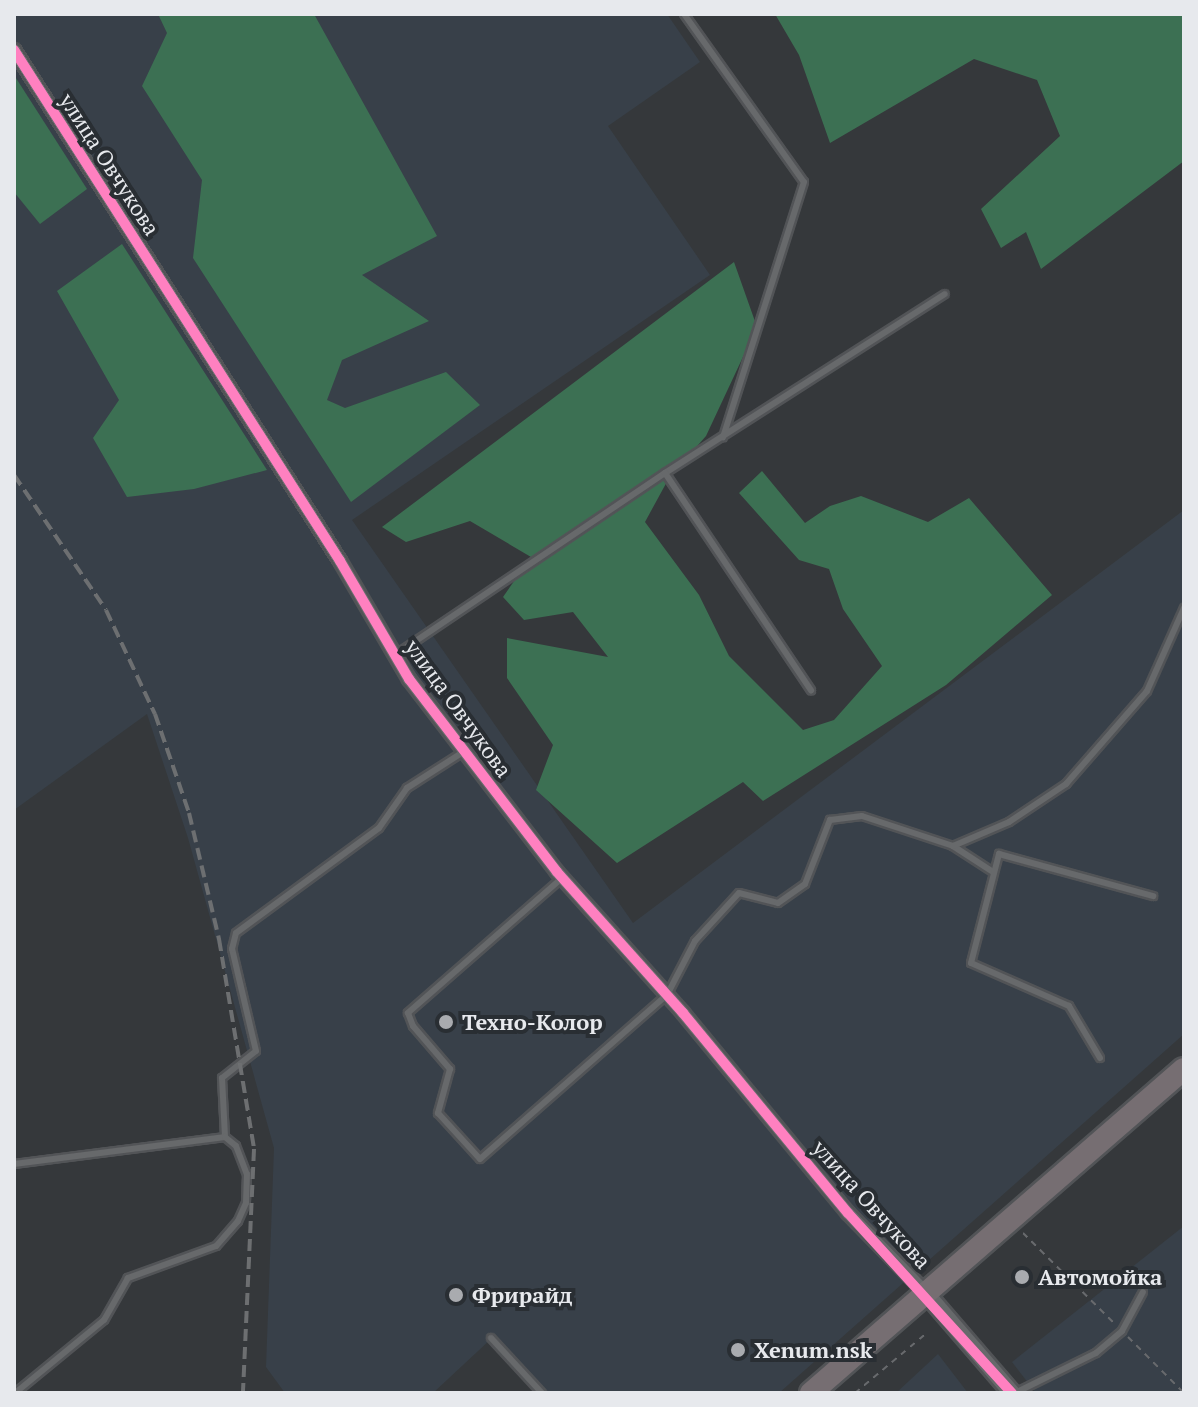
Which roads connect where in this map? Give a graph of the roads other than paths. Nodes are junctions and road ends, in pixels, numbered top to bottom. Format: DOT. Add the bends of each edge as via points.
graph roads {
  1 [pos="684,14"];
  2 [pos="14,50"];
  3 [pos="945,294"];
  4 [pos="723,437"];
  5 [pos="665,473"];
  6 [pos="1184,608"];
  7 [pos="395,655"];
  8 [pos="811,690"];
  9 [pos="463,752"];
  10 [pos="953,846"];
  11 [pos="993,872"];
  12 [pos="562,878"];
  13 [pos="1153,896"];
  14 [pos="667,995"];
  15 [pos="1100,1058"];
  16 [pos="1184,1069"];
  17 [pos="225,1137"];
  18 [pos="14,1164"];
  19 [pos="924,1291"];
  20 [pos="1143,1292"];
  21 [pos="491,1338"];
  22 [pos="15,1393"];
  23 [pos="542,1393"];
  24 [pos="811,1393"];
  25 [pos="1014,1393"];
  1 -- 4 [label="lane" via="804,182"];
  2 -- 7 [label="street, улица Овчукова"];
  3 -- 4 [label="lane"];
  4 -- 5 [label="lane"];
  5 -- 7 [label="lane"];
  5 -- 8 [label="lane"];
  6 -- 10 [label="lane" via="1147,691 1066,784 1009,822"];
  7 -- 9 [label="street, улица Овчукова"];
  9 -- 12 [label="street, улица Овчукова"];
  9 -- 17 [label="lane" via="407,788 379,828 236,933 232,949 256,1051 222,1078"];
  10 -- 11 [label="lane"];
  10 -- 14 [label="lane" via="862,816 830,820 805,884 778,903 739,893 695,941"];
  11 -- 13 [label="lane" via="999,854"];
  11 -- 15 [label="lane" via="971,963 1069,1006"];
  12 -- 14 [label="street, улица Овчукова"];
  12 -- 14 [label="lane" via="408,1013 450,1069 438,1113 480,1159"];
  14 -- 19 [label="street, улица Овчукова" via="848,1213"];
  16 -- 19 [label="highway"];
  17 -- 18 [label="lane"];
  17 -- 22 [label="lane" via="236,1146 247,1174 246,1203 238,1221 216,1246 128,1278 104,1320"];
  19 -- 24 [label="highway"];
  19 -- 25 [label="street"];
  20 -- 25 [label="lane" via="1122,1331 1096,1353"];
  21 -- 23 [label="lane"];
}
